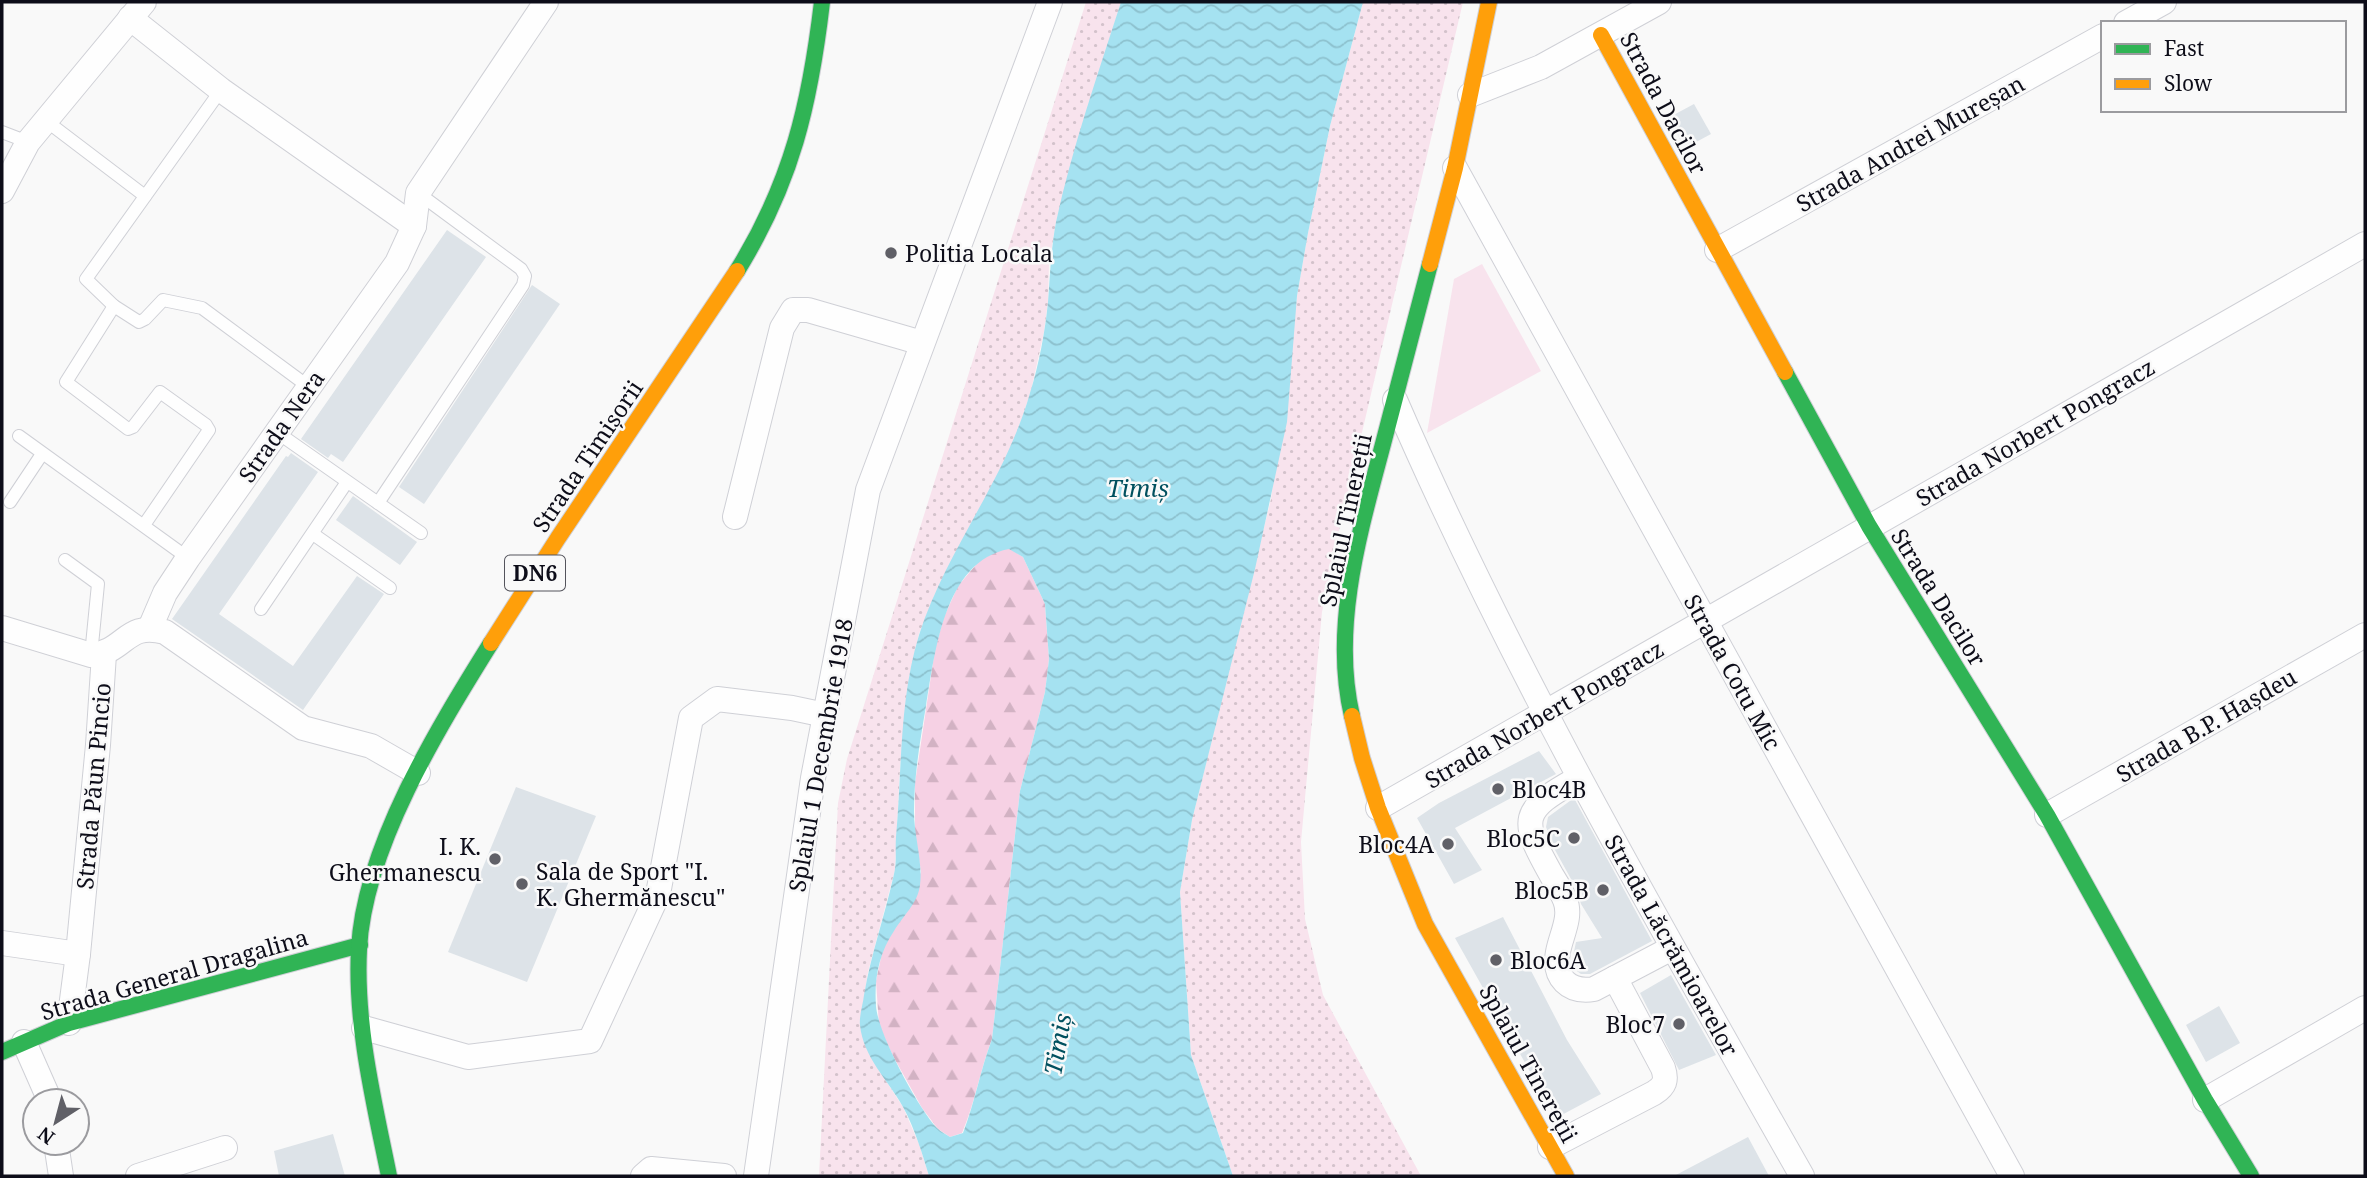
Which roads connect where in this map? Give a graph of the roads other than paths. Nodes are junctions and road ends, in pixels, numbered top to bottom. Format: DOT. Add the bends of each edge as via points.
graph roads {
  1 [pos="546,2"];
  2 [pos="822,2"];
  3 [pos="1049,2"];
  4 [pos="1489,2"];
  5 [pos="1659,2"];
  6 [pos="2164,2"];
  7 [pos="137,10"];
  8 [pos="2130,21"];
  9 [pos="1601,35"];
  10 [pos="2101,37"];
  11 [pos="221,90"];
  12 [pos="1470,95"];
  13 [pos="45,120"];
  14 [pos="2,132"];
  15 [pos="28,142"];
  16 [pos="1455,168"];
  17 [pos="2,191"];
  18 [pos="418,193"];
  19 [pos="145,196"];
  20 [pos="414,226"];
  21 [pos="2365,244"];
  22 [pos="1717,250"];
  23 [pos="114,306"];
  24 [pos="922,344"];
  25 [pos="309,387"];
  26 [pos="1395,400"];
  27 [pos="278,433"];
  28 [pos="19,436"];
  29 [pos="42,454"];
  30 [pos="347,482"];
  31 [pos="10,502"];
  32 [pos="378,503"];
  33 [pos="735,517"];
  34 [pos="144,526"];
  35 [pos="1869,526"];
  36 [pos="421,533"];
  37 [pos="313,534"];
  38 [pos="188,558"];
  39 [pos="65,560"];
  40 [pos="390,588"];
  41 [pos="261,609"];
  42 [pos="1705,621"];
  43 [pos="2,628"];
  44 [pos="150,628"];
  45 [pos="2365,635"];
  46 [pos="98,654"];
  47 [pos="1545,713"];
  48 [pos="825,715"];
  49 [pos="418,773"];
  50 [pos="1579,778"];
  51 [pos="1378,808"];
  52 [pos="2047,816"];
  53 [pos="2,943"];
  54 [pos="360,945"];
  55 [pos="1672,948"];
  56 [pos="78,954"];
  57 [pos="1615,978"];
  58 [pos="2365,1008"];
  59 [pos="69,1023"];
  60 [pos="364,1028"];
  61 [pos="24,1042"];
  62 [pos="2,1052"];
  63 [pos="44,1087"];
  64 [pos="2205,1100"];
  65 [pos="1550,1147"];
  66 [pos="225,1148"];
  67 [pos="58,1157"];
  68 [pos="61,1176"];
  69 [pos="138,1176"];
  70 [pos="389,1176"];
  71 [pos="643,1176"];
  72 [pos="724,1176"];
  73 [pos="756,1176"];
  74 [pos="1566,1176"];
  75 [pos="1802,1176"];
  76 [pos="2012,1176"];
  77 [pos="2251,1176"];
  1 -- 18 [label="street, Strada Nera"];
  2 -- 49 [label="street, Strada Timișorii / DN6" via="801,134 760,233 499,628"];
  3 -- 24 [label="street, Splaiul 1 Decembrie 1918"];
  4 -- 12 [label="street, Splaiul Tinereții"];
  5 -- 9 [label="street"];
  6 -- 8 [label="street"];
  7 -- 11 [label="street"];
  7 -- 13 [label="street"];
  9 -- 12 [label="street" via="1541,67"];
  9 -- 22 [label="street, Strada Dacilor"];
  10 -- 22 [label="street, Strada Andrei Mureșan"];
  11 -- 19 [label="lane"];
  11 -- 20 [label="street"];
  12 -- 16 [label="street, Splaiul Tinereții"];
  13 -- 15 [label="street"];
  13 -- 19 [label="lane"];
  14 -- 15 [label="lane"];
  15 -- 17 [label="street"];
  16 -- 26 [label="street, Splaiul Tinereții"];
  16 -- 42 [label="street, Strada Cotu Mic"];
  18 -- 20 [label="street, Strada Nera"];
  18 -- 32 [label="lane" via="525,276"];
  19 -- 23 [label="lane" via="86,279"];
  20 -- 25 [label="street, Strada Nera" via="397,263"];
  21 -- 35 [label="street, Strada Norbert Pongracz"];
  22 -- 35 [label="street, Strada Dacilor"];
  23 -- 25 [label="lane" via="139,322 163,300 202,308"];
  23 -- 34 [label="lane" via="66,382 128,429 160,392 209,430"];
  24 -- 33 [label="street" via="808,310 793,310 782,328"];
  24 -- 48 [label="street, Splaiul 1 Decembrie 1918" via="868,490"];
  25 -- 27 [label="street, Strada Nera"];
  26 -- 47 [label="street, Strada Lăcrămioarelor"];
  26 -- 51 [label="street, Splaiul Tinereții" via="1362,525 1344,642 1349,703"];
  27 -- 30 [label="lane"];
  27 -- 38 [label="street, Strada Nera"];
  28 -- 29 [label="lane"];
  29 -- 31 [label="lane"];
  29 -- 34 [label="lane"];
  30 -- 32 [label="lane"];
  30 -- 37 [label="lane"];
  32 -- 36 [label="lane"];
  34 -- 38 [label="lane"];
  35 -- 42 [label="street, Strada Norbert Pongracz"];
  35 -- 52 [label="street, Strada Dacilor"];
  37 -- 40 [label="lane"];
  37 -- 41 [label="lane"];
  38 -- 44 [label="street, Strada Nera" via="165,593"];
  39 -- 46 [label="lane" via="98,584"];
  42 -- 47 [label="street, Strada Norbert Pongracz"];
  42 -- 76 [label="street, Strada Cotu Mic"];
  43 -- 46 [label="street, Strada Păun Pincio"];
  44 -- 46 [label="street" via="136,631"];
  44 -- 49 [label="street" via="164,632 303,728 371,746"];
  45 -- 52 [label="street, Strada B.P. Hașdeu"];
  46 -- 56 [label="street, Strada Păun Pincio"];
  47 -- 50 [label="street, Strada Lăcrămioarelor"];
  47 -- 51 [label="street, Strada Norbert Pongracz"];
  48 -- 60 [label="street" via="717,699 691,718 658,894 590,1041 468,1056"];
  48 -- 73 [label="street, Splaiul 1 Decembrie 1918"];
  49 -- 54 [label="street, Strada Timișorii / DN6" via="379,860 362,920"];
  50 -- 55 [label="street, Strada Lăcrămioarelor"];
  50 -- 57 [label="street" via="1534,809 1530,824 1533,842 1566,901 1557,954 1559,972 1567,985 1581,991"];
  51 -- 65 [label="street, Splaiul Tinereții" via="1425,924"];
  52 -- 64 [label="street, Strada Dacilor"];
  53 -- 56 [label="street"];
  54 -- 59 [label="street, Strada General Dragalina"];
  54 -- 60 [label="street, Strada Timișorii / DN6"];
  55 -- 57 [label="street"];
  55 -- 75 [label="street, Strada Lăcrămioarelor"];
  56 -- 59 [label="street, Strada Păun Pincio"];
  57 -- 65 [label="street" via="1666,1078 1662,1087"];
  58 -- 64 [label="street"];
  59 -- 61 [label="street, Strada General Dragalina"];
  60 -- 70 [label="street, Strada Timișorii / DN6"];
  61 -- 62 [label="street, Strada General Dragalina"];
  61 -- 63 [label="street"];
  64 -- 77 [label="street, Strada Dacilor"];
  65 -- 74 [label="street, Splaiul Tinereții"];
  66 -- 69 [label="street"];
  67 -- 68 [label="street"];
  71 -- 72 [label="street" via="651,1168"];
}
